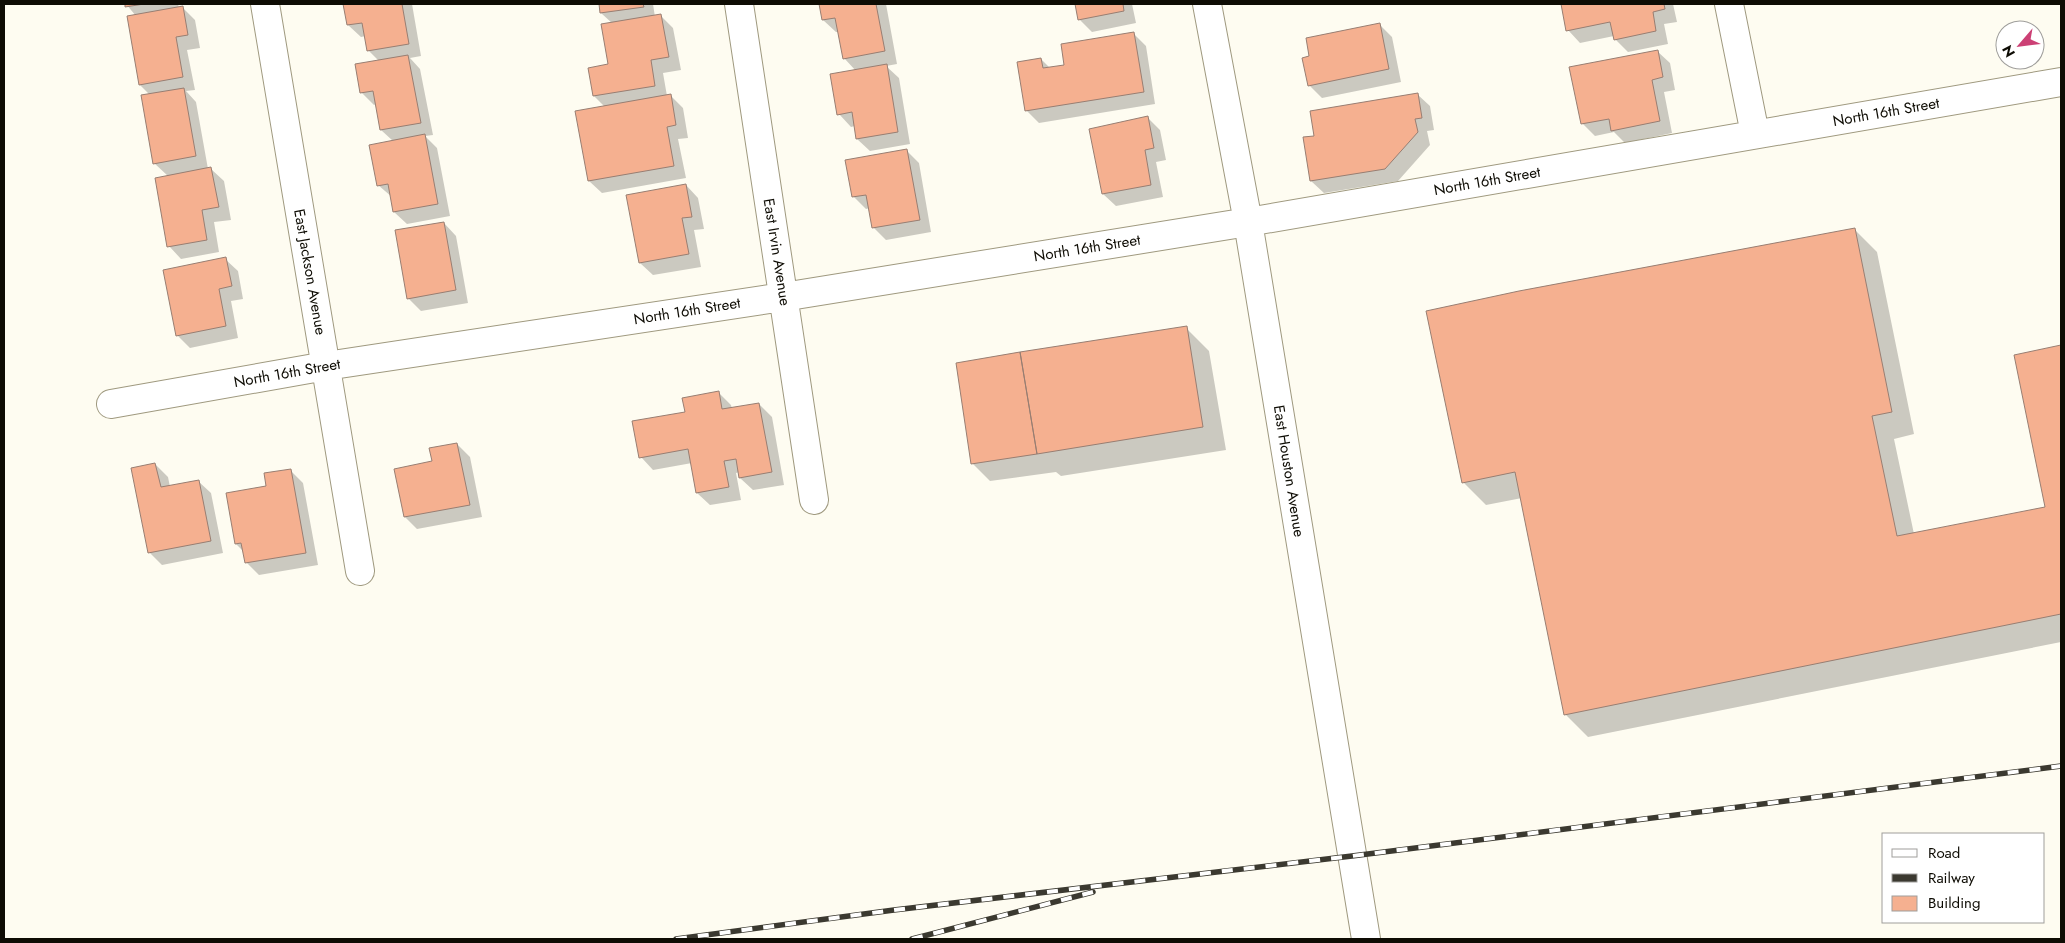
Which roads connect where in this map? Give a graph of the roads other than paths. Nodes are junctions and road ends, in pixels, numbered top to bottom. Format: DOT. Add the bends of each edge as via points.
graph roads {
  1 [pos="265,4"];
  2 [pos="739,4"];
  3 [pos="1207,4"];
  4 [pos="1729,4"];
  5 [pos="2061,82"];
  6 [pos="1755,134"];
  7 [pos="1248,222"];
  8 [pos="783,297"];
  9 [pos="326,366"];
  10 [pos="112,404"];
  11 [pos="814,500"];
  12 [pos="360,571"];
  13 [pos="1366,939"];
  1 -- 9 [label="street, East Jackson Avenue"];
  2 -- 8 [label="street, East Irvin Avenue"];
  3 -- 7 [label="street, East Houston Avenue"];
  4 -- 6 [label="street"];
  5 -- 6 [label="street, North 16th Street"];
  6 -- 7 [label="street, North 16th Street"];
  7 -- 8 [label="street, North 16th Street"];
  7 -- 13 [label="street, East Houston Avenue"];
  8 -- 9 [label="street, North 16th Street"];
  8 -- 11 [label="street, East Irvin Avenue"];
  9 -- 10 [label="street, North 16th Street"];
  9 -- 12 [label="street, East Jackson Avenue"];
}
